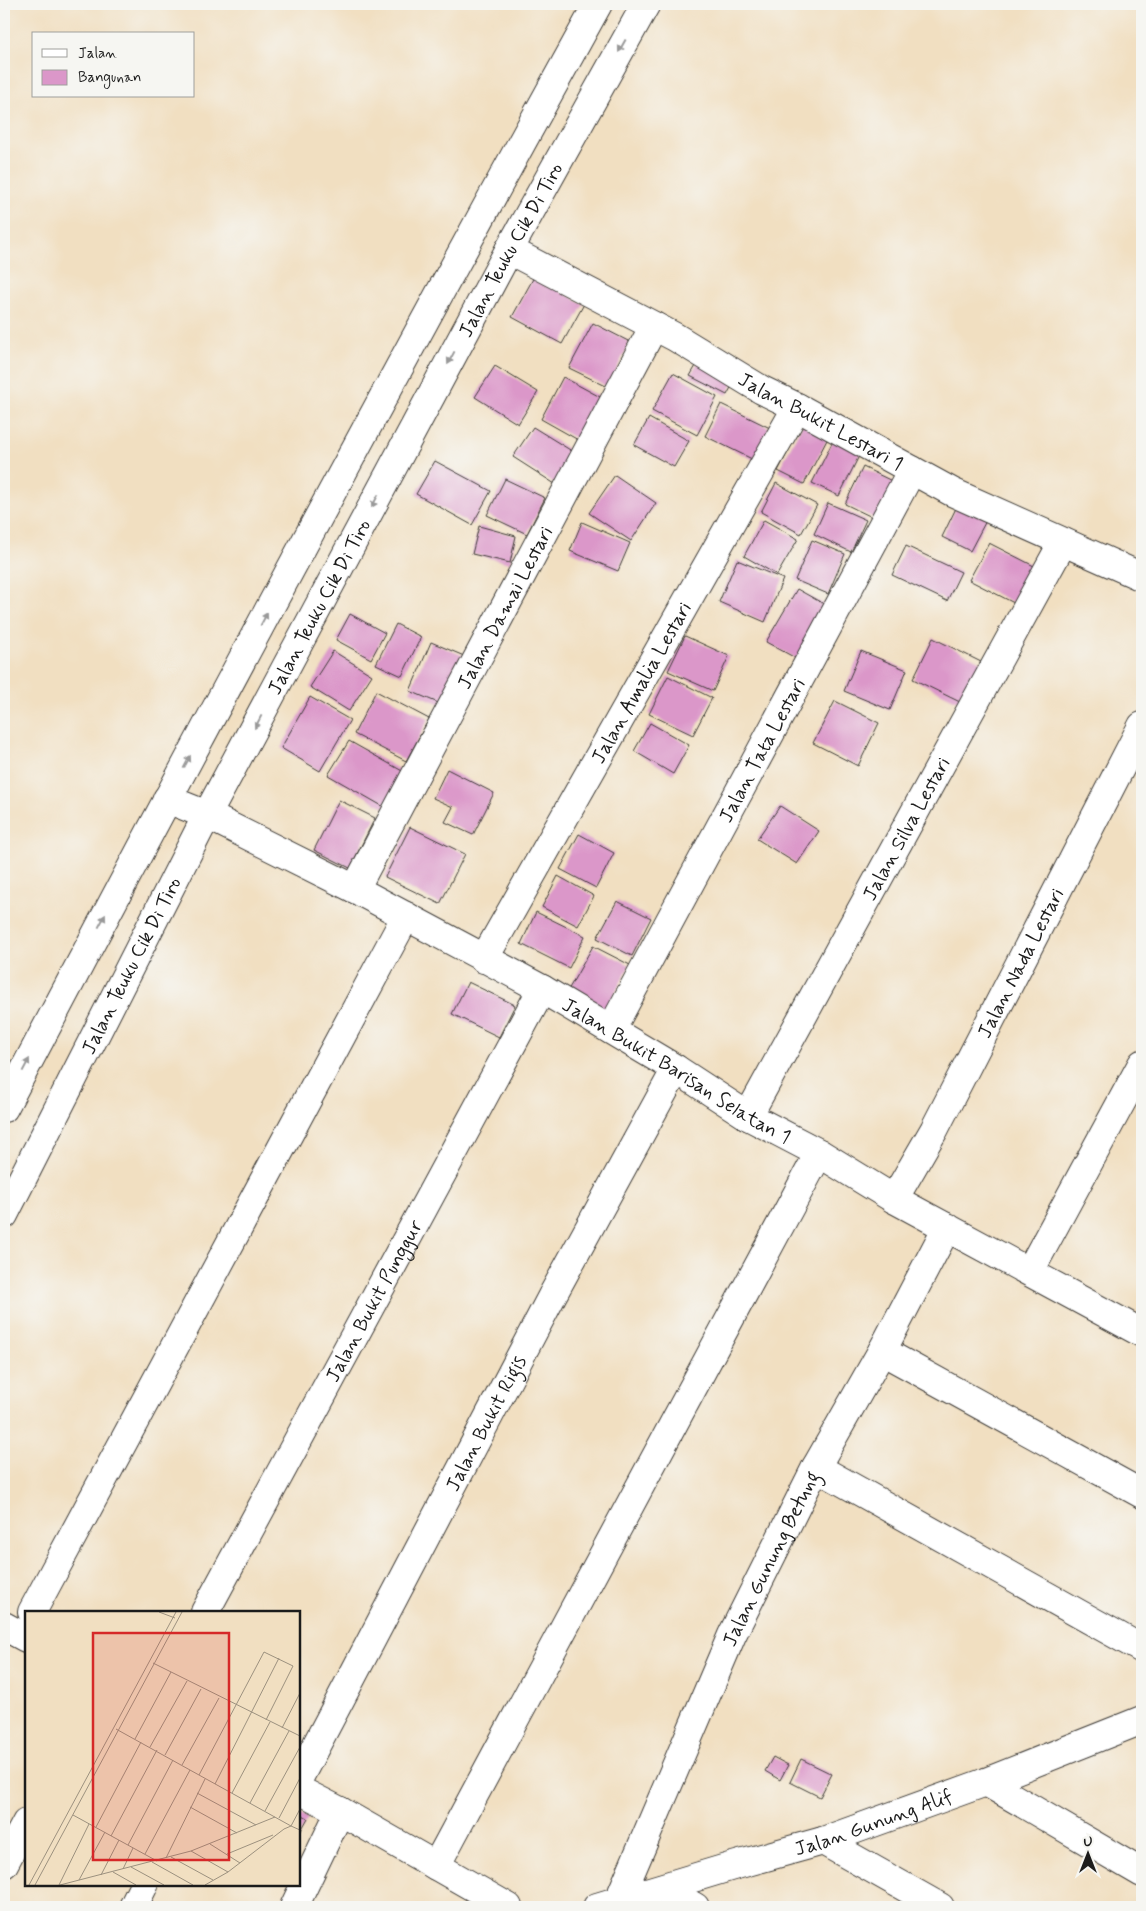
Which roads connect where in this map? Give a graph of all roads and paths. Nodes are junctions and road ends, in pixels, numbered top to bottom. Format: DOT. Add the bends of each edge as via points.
graph roads {
  1 [pos="598,4"];
  2 [pos="646,4"];
  3 [pos="509,250"];
  4 [pos="654,326"];
  5 [pos="797,407"];
  6 [pos="912,470"];
  7 [pos="1063,542"];
  8 [pos="1142,577"];
  9 [pos="1142,726"];
  10 [pos="167,799"];
  11 [pos="207,815"];
  12 [pos="355,889"];
  13 [pos="406,916"];
  14 [pos="484,958"];
  15 [pos="542,989"];
  16 [pos="611,1030"];
  17 [pos="1142,1064"];
  18 [pos="676,1069"];
  19 [pos="4,1108"];
  20 [pos="748,1116"];
  21 [pos="819,1153"];
  22 [pos="894,1198"];
  23 [pos="4,1214"];
  24 [pos="947,1227"];
  25 [pos="1030,1272"];
  26 [pos="1142,1333"];
  27 [pos="882,1351"];
  28 [pos="816,1467"];
  29 [pos="1142,1494"];
  30 [pos="31,1611"];
  31 [pos="206,1611"];
  32 [pos="1142,1648"];
  33 [pos="1142,1720"];
  34 [pos="300,1776"];
  35 [pos="986,1782"];
  36 [pos="300,1791"];
  37 [pos="340,1811"];
  38 [pos="25,1825"];
  39 [pos="823,1841"];
  40 [pos="4,1864"];
  41 [pos="436,1866"];
  42 [pos="1139,1867"];
  43 [pos="144,1886"];
  44 [pos="662,1888"];
  45 [pos="607,1905"];
  46 [pos="133,1907"];
  47 [pos="294,1907"];
  48 [pos="508,1907"];
  49 [pos="696,1907"];
  50 [pos="940,1907"];
  10 -- 1 [label="street, Jalan Teuku Cik Di Tiro, one-way"];
  2 -- 3 [label="street, Jalan Teuku Cik Di Tiro, one-way"];
  3 -- 4 [label="street, Jalan Bukit Lestari 1"];
  3 -- 11 [label="street, Jalan Teuku Cik Di Tiro, one-way"];
  4 -- 5 [label="street, Jalan Bukit Lestari 1"];
  4 -- 12 [label="street, Jalan Damai Lestari"];
  5 -- 6 [label="street, Jalan Bukit Lestari 1"];
  5 -- 14 [label="street, Jalan Amalia Lestari"];
  6 -- 7 [label="street, Jalan Bukit Lestari 1" via="952,492"];
  6 -- 16 [label="street, Jalan Tata Lestari"];
  7 -- 8 [label="street, Jalan Bukit Lestari 1"];
  7 -- 20 [label="street, Jalan Silva Lestari"];
  9 -- 22 [label="street, Jalan Nada Lestari" via="934,1130"];
  10 -- 11 [label="street, Jalan Bukit Barisan Selatan 1"];
  19 -- 10 [label="street, Jalan Teuku Cik Di Tiro, one-way"];
  11 -- 12 [label="street, Jalan Bukit Barisan Selatan 1"];
  11 -- 23 [label="street, Jalan Teuku Cik Di Tiro"];
  12 -- 13 [label="street, Jalan Bukit Barisan Selatan 1"];
  13 -- 14 [label="street, Jalan Bukit Barisan Selatan 1"];
  13 -- 30 [label="street"];
  14 -- 15 [label="street, Jalan Bukit Barisan Selatan 1"];
  15 -- 16 [label="street, Jalan Bukit Barisan Selatan 1"];
  15 -- 31 [label="street, Jalan Bukit Punggur"];
  16 -- 18 [label="street, Jalan Bukit Barisan Selatan 1"];
  17 -- 25 [label="street"];
  18 -- 20 [label="street, Jalan Bukit Barisan Selatan 1"];
  18 -- 34 [label="street, Jalan Bukit Rigis" via="557,1287"];
  20 -- 21 [label="street, Jalan Bukit Barisan Selatan 1"];
  21 -- 22 [label="street, Jalan Bukit Barisan Selatan 1"];
  21 -- 41 [label="street"];
  22 -- 24 [label="street, Jalan Bukit Barisan Selatan 1"];
  24 -- 25 [label="street, Jalan Bukit Barisan Selatan 1"];
  24 -- 27 [label="street, Jalan Gunung Betung"];
  25 -- 26 [label="street, Jalan Bukit Barisan Selatan 1"];
  27 -- 28 [label="street, Jalan Gunung Betung"];
  27 -- 29 [label="street"];
  28 -- 32 [label="street"];
  28 -- 45 [label="street, Jalan Gunung Betung" via="732,1635"];
  33 -- 35 [label="street, Jalan Gunung Alif"];
  35 -- 39 [label="street, Jalan Gunung Alif"];
  35 -- 42 [label="street"];
  36 -- 37 [label="street"];
  37 -- 41 [label="street"];
  37 -- 47 [label="street"];
  38 -- 40 [label="street"];
  39 -- 44 [label="street, Jalan Gunung Alif"];
  39 -- 50 [label="street"];
  41 -- 48 [label="street"];
  43 -- 46 [label="street"];
  44 -- 45 [label="street, Jalan Gunung Alif"];
  44 -- 49 [label="street"];
}
